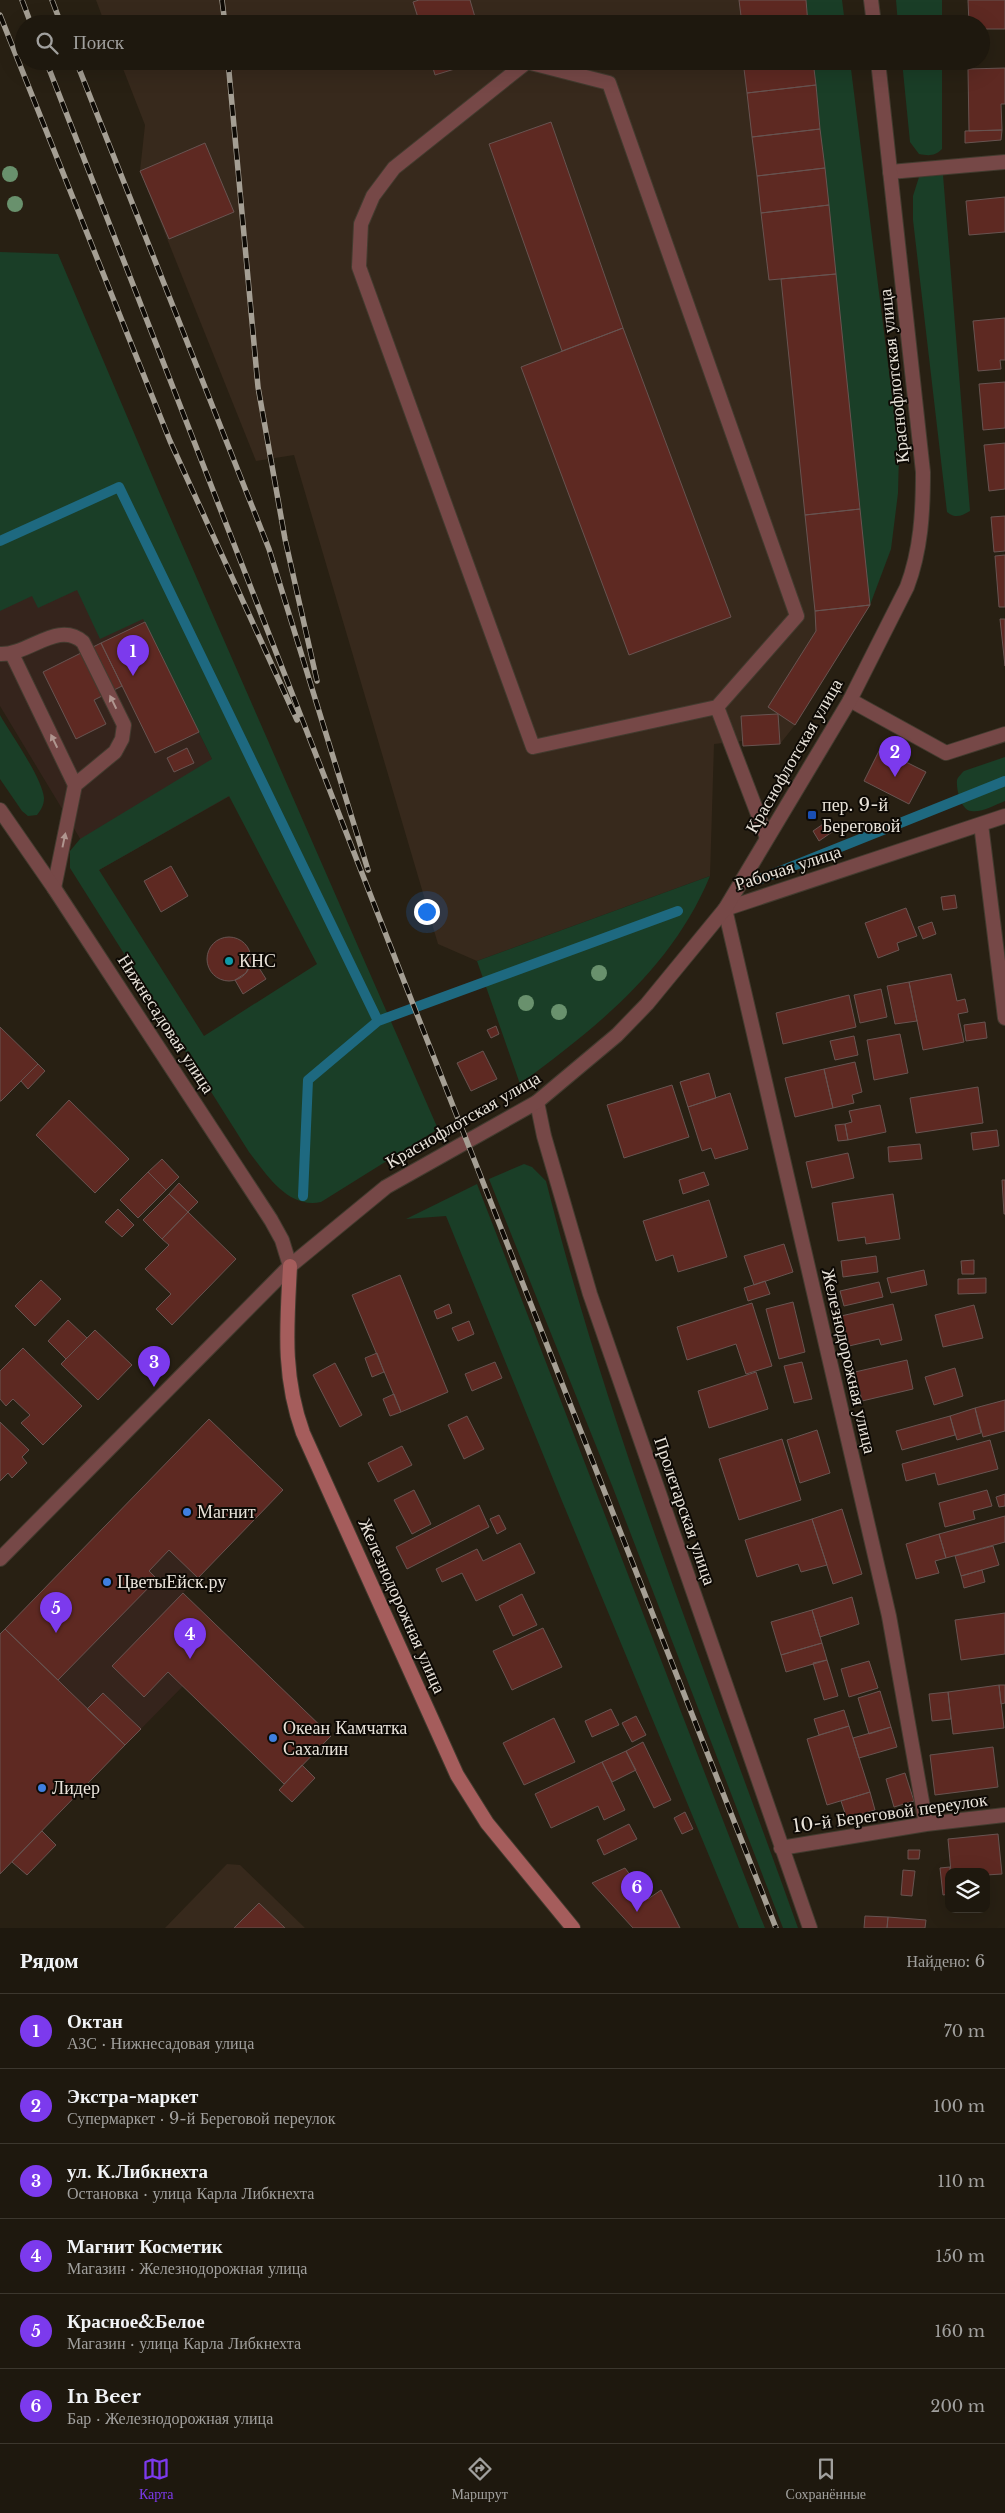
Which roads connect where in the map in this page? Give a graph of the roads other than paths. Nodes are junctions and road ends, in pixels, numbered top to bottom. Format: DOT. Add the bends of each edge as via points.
graph roads {
  1 [pos="871,0"];
  2 [pos="873,15"];
  3 [pos="517,70"];
  4 [pos="558,70"];
  5 [pos="879,70"];
  6 [pos="1005,162"];
  7 [pos="890,172"];
  8 [pos="6,654"];
  9 [pos="850,700"];
  10 [pos="717,707"];
  11 [pos="1005,734"];
  12 [pos="75,785"];
  13 [pos="0,810"];
  14 [pos="1005,816"];
  15 [pos="982,824"];
  16 [pos="767,838"];
  17 [pos="54,888"];
  18 [pos="725,909"];
  19 [pos="1005,1018"];
  20 [pos="537,1102"];
  21 [pos="290,1266"];
  22 [pos="0,1559"];
  23 [pos="1005,1815"];
  24 [pos="926,1824"];
  25 [pos="781,1848"];
  26 [pos="573,1928"];
  27 [pos="810,1928"];
  1 -- 2 [label="street"];
  3 -- 10 [label="street" via="394,168 373,196 361,224 359,267 533,747"];
  4 -- 10 [label="street" via="609,83 797,616"];
  5 -- 7 [label="street, Краснофлотская улица"];
  6 -- 7 [label="street"];
  7 -- 9 [label="street, Краснофлотская улица" via="923,472 921,538 907,587"];
  12 -- 8 [label="street, one-way"];
  12 -- 8 [label="street, one-way" via="115,752 122,739 124,725 83,642 76,636 62,633"];
  9 -- 11 [label="street" via="946,753"];
  9 -- 16 [label="street, Краснофлотская улица"];
  10 -- 16 [label="street"];
  17 -- 12 [label="street, one-way"];
  13 -- 17 [label="street, Нижнесадовая улица"];
  14 -- 15 [label="street, Рабочая улица"];
  15 -- 18 [label="street, Рабочая улица"];
  15 -- 19 [label="street"];
  16 -- 18 [label="street, Краснофлотская улица"];
  17 -- 21 [label="street, Нижнесадовая улица" via="271,1220 282,1240"];
  18 -- 20 [label="street, Краснофлотская улица" via="647,1004 617,1035"];
  18 -- 24 [label="street, Железнодорожная улица" via="886,1606"];
  20 -- 21 [label="street, Краснофлотская улица" via="386,1187"];
  20 -- 25 [label="street, Пролетарская улица" via="590,1294"];
  21 -- 22 [label="street, Краснофлотская улица"];
  21 -- 26 [label="main road, Железнодорожная улица" via="286,1341 288,1367 291,1394 303,1432 457,1775 487,1822"];
  23 -- 24 [label="street, 10-й Береговой переулок"];
  24 -- 25 [label="street, 10-й Береговой переулок"];
  25 -- 27 [label="street, Пролетарская улица"];
}
